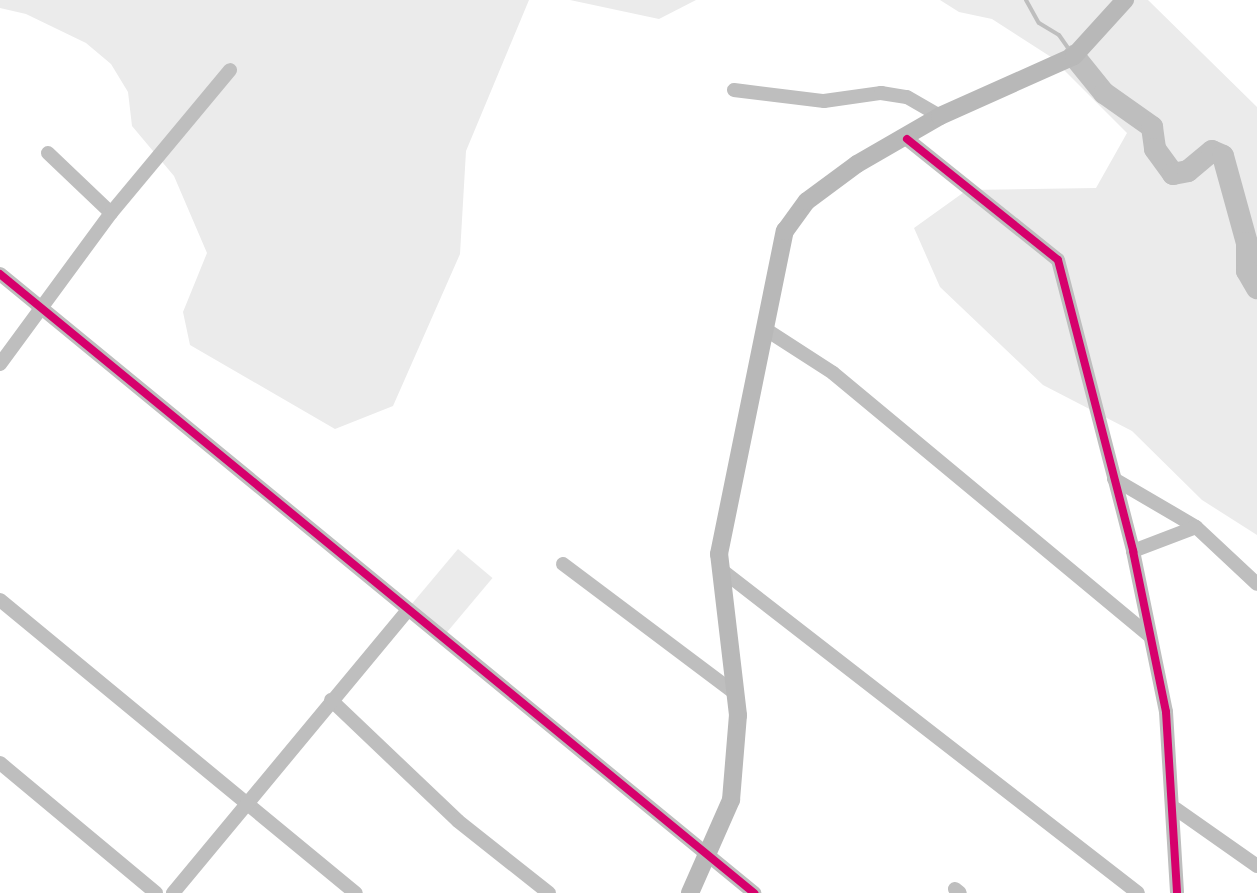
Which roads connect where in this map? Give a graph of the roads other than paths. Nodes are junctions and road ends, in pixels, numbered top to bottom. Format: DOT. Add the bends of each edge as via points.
graph roads {
  1 [pos="1125,0"];
  2 [pos="230,70"];
  3 [pos="734,90"];
  4 [pos="940,116"];
  5 [pos="907,139"];
  6 [pos="48,153"];
  7 [pos="111,213"];
  8 [pos="0,274"];
  9 [pos="43,310"];
  10 [pos="765,329"];
  11 [pos="0,364"];
  12 [pos="1114,479"];
  13 [pos="1196,527"];
  14 [pos="1133,551"];
  15 [pos="563,564"];
  16 [pos="719,568"];
  17 [pos="1257,584"];
  18 [pos="0,600"];
  19 [pos="407,611"];
  20 [pos="1149,635"];
  21 [pos="735,693"];
  22 [pos="331,700"];
  23 [pos="0,763"];
  24 [pos="248,806"];
  25 [pos="1176,809"];
  26 [pos="709,858"];
  27 [pos="1257,866"];
  28 [pos="156,893"];
  29 [pos="173,893"];
  30 [pos="356,893"];
  31 [pos="549,893"];
  32 [pos="690,893"];
  33 [pos="754,893"];
  34 [pos="1138,893"];
  35 [pos="1177,893"];
  1 -- 4 [label="main road" via="1074,56"];
  2 -- 7 [label="street"];
  3 -- 4 [label="street" via="824,101 881,93 907,97"];
  4 -- 5 [label="main road"];
  5 -- 10 [label="main road" via="857,164 807,201 785,231"];
  5 -- 12 [label="street" via="1058,260"];
  6 -- 7 [label="street"];
  7 -- 9 [label="street"];
  8 -- 9 [label="street"];
  9 -- 11 [label="street"];
  9 -- 19 [label="street"];
  10 -- 16 [label="main road" via="729,491"];
  10 -- 20 [label="street" via="833,373"];
  12 -- 13 [label="street"];
  12 -- 14 [label="street"];
  13 -- 14 [label="street"];
  13 -- 17 [label="street"];
  14 -- 20 [label="street"];
  15 -- 21 [label="street"];
  16 -- 21 [label="main road"];
  16 -- 34 [label="street"];
  18 -- 24 [label="street"];
  19 -- 22 [label="street"];
  19 -- 26 [label="street" via="623,780"];
  20 -- 25 [label="street" via="1166,712"];
  21 -- 26 [label="main road" via="738,741 731,800"];
  22 -- 24 [label="street"];
  22 -- 31 [label="street" via="458,821"];
  23 -- 28 [label="street"];
  24 -- 29 [label="street"];
  24 -- 30 [label="street"];
  25 -- 27 [label="street"];
  25 -- 35 [label="street"];
  26 -- 32 [label="main road"];
  26 -- 33 [label="street"];
}
